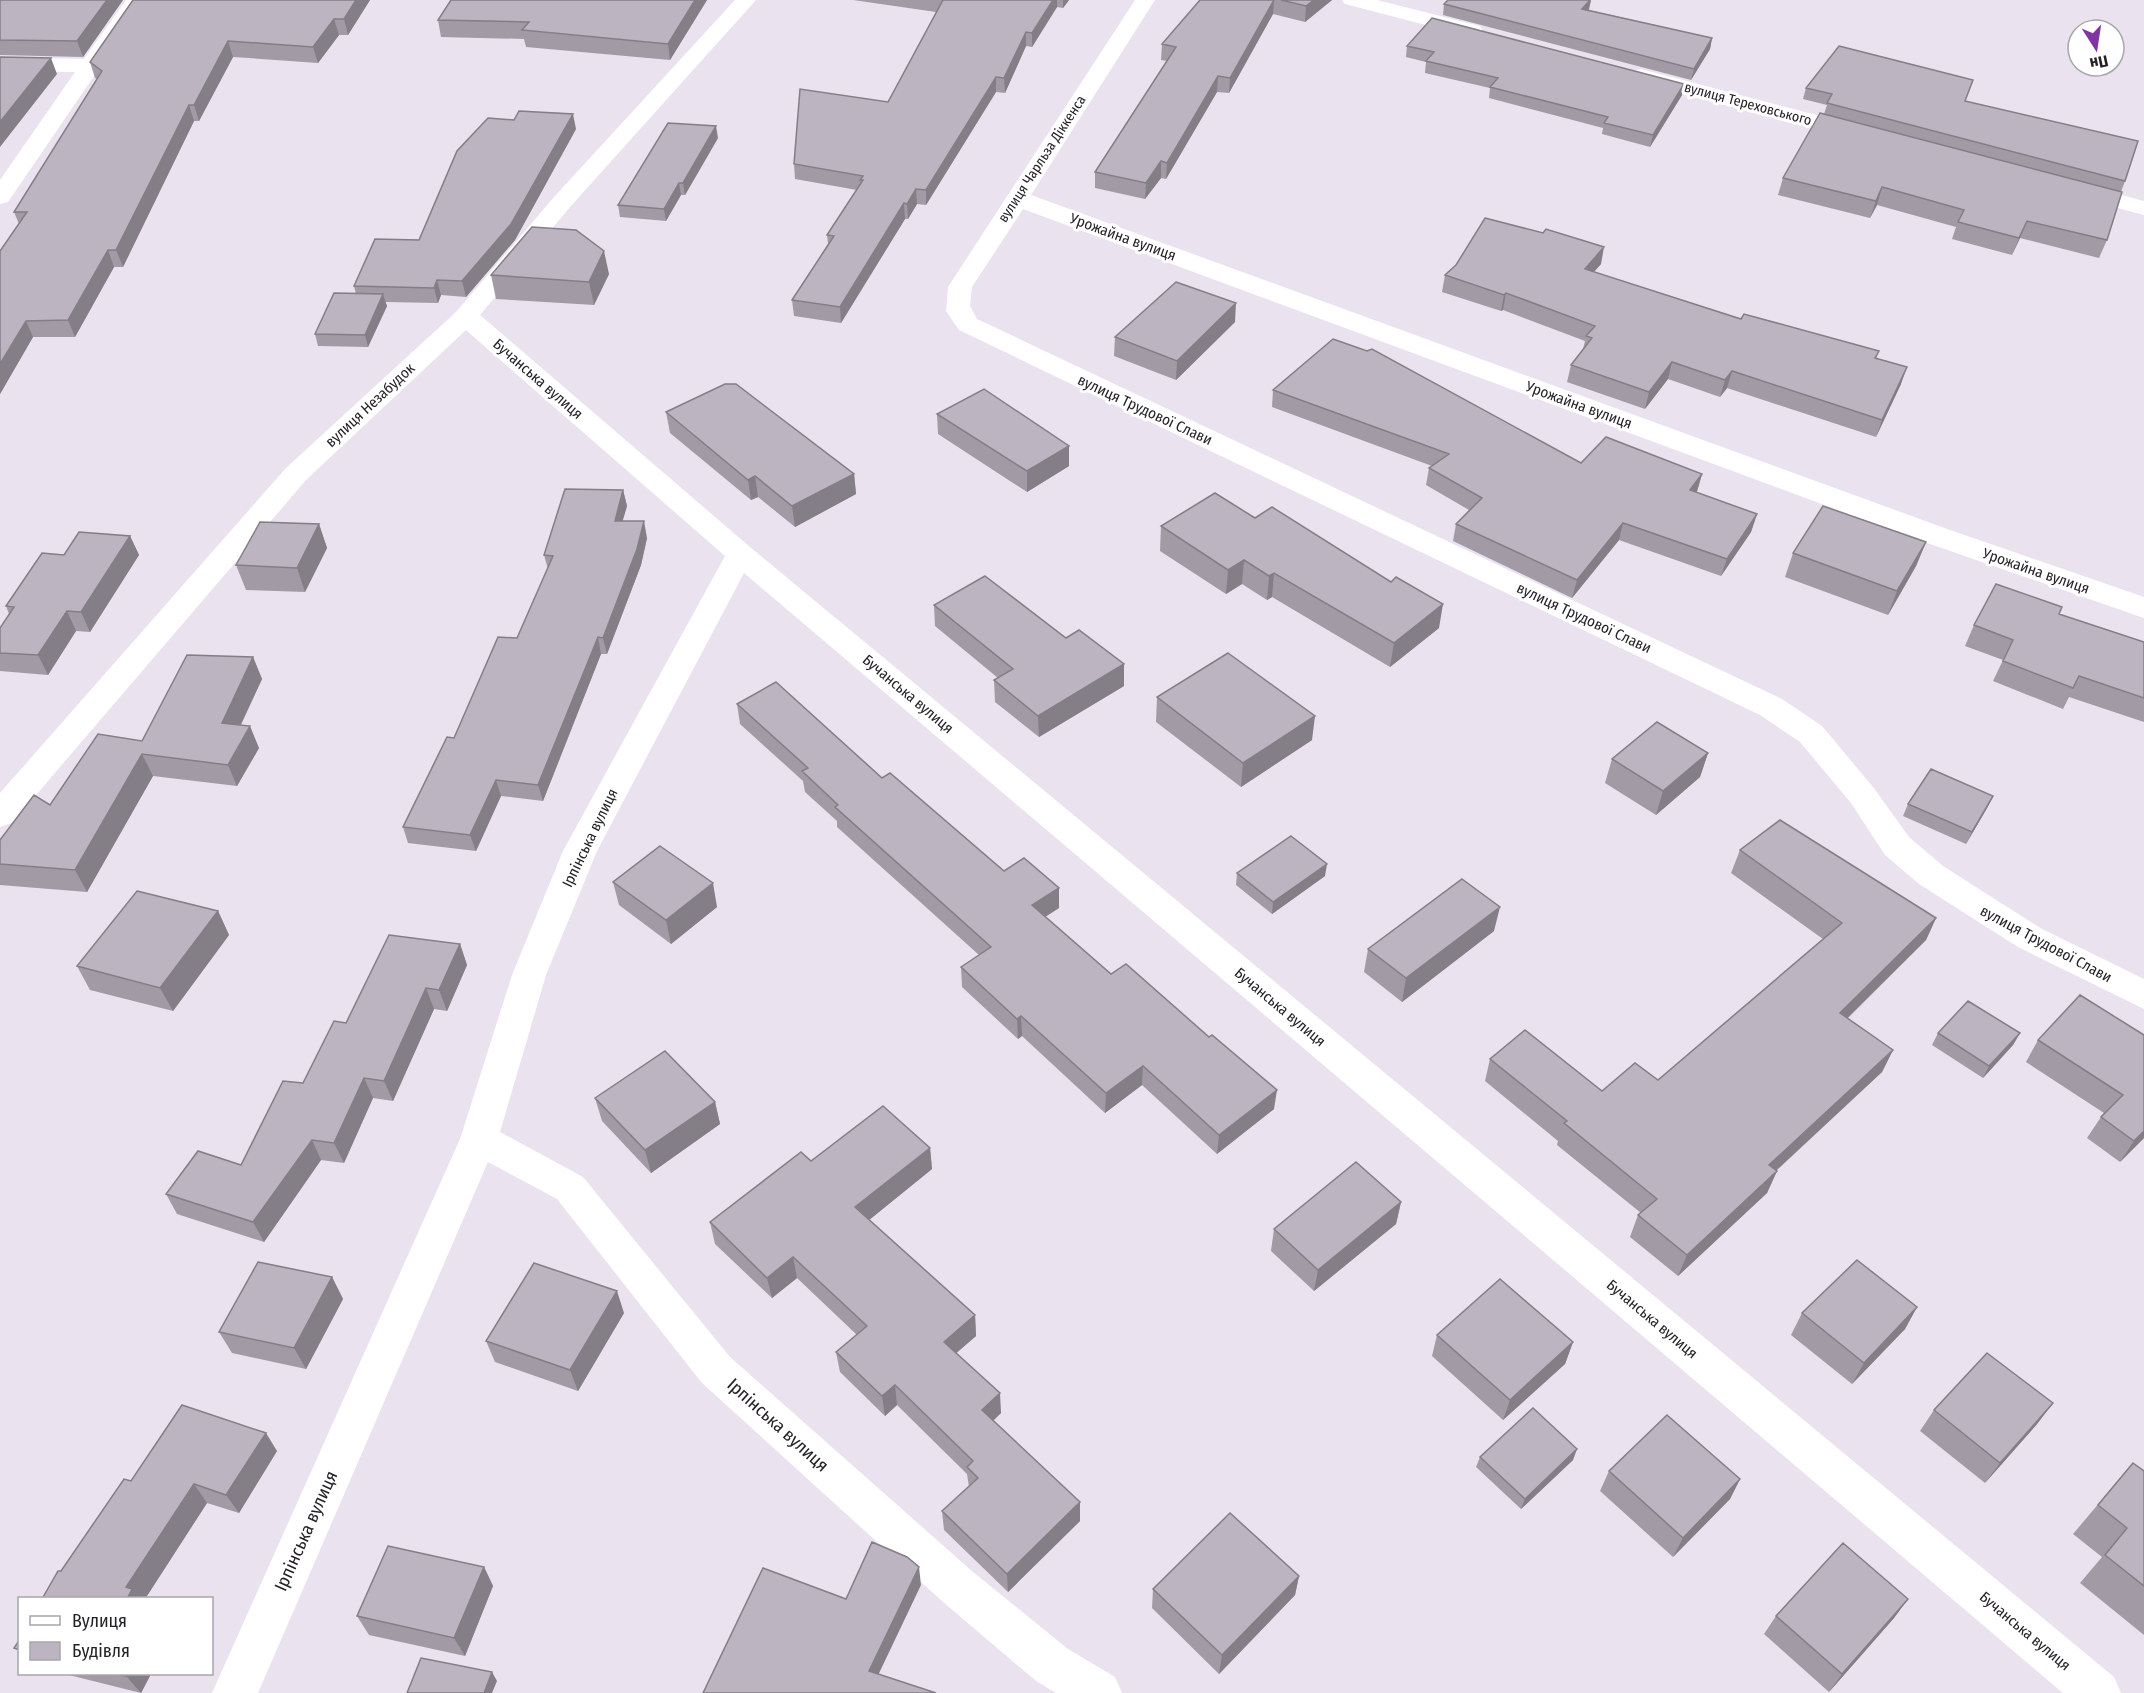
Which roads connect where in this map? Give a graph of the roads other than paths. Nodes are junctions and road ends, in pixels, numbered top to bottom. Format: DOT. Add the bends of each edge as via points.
graph roads {
  1 [pos="136,0"];
  2 [pos="746,0"];
  3 [pos="1145,0"];
  4 [pos="1352,0"];
  5 [pos="1489,36"];
  6 [pos="0,64"];
  7 [pos="91,66"];
  8 [pos="1626,72"];
  9 [pos="1876,138"];
  10 [pos="2055,185"];
  11 [pos="0,197"];
  12 [pos="1016,198"];
  13 [pos="2144,208"];
  14 [pos="466,316"];
  15 [pos="965,322"];
  16 [pos="740,554"];
  17 [pos="2144,608"];
  18 [pos="0,815"];
  19 [pos="2144,995"];
  20 [pos="479,1139"];
  21 [pos="235,1693"];
  22 [pos="1099,1693"];
  23 [pos="2098,1693"];
  1 -- 7 [label="street"];
  2 -- 14 [label="street, вулиця Незабудок" via="562,202"];
  3 -- 12 [label="street, вулиця Чарльза Діккенса"];
  4 -- 5 [label="street"];
  6 -- 7 [label="street"];
  7 -- 11 [label="street"];
  8 -- 9 [label="street, вулиця Тереховського"];
  10 -- 13 [label="street"];
  12 -- 15 [label="street, вулиця Чарльза Діккенса" via="960,287 956,303"];
  12 -- 17 [label="street, Урожайна вулиця" via="1906,525"];
  14 -- 16 [label="street, Бучанська вулиця"];
  14 -- 18 [label="street, вулиця Незабудок" via="296,474"];
  15 -- 19 [label="street, вулиця Трудової Слави" via="1772,707 1811,734 1862,795 1897,846 1931,875 2030,938"];
  16 -- 20 [label="street, Ірпінська вулиця" via="580,851 529,975"];
  16 -- 23 [label="street, Бучанська вулиця"];
  20 -- 21 [label="street, Ірпінська вулиця"];
  20 -- 22 [label="street, Ірпінська вулиця" via="570,1188 716,1370 958,1587 1052,1665"];
}
